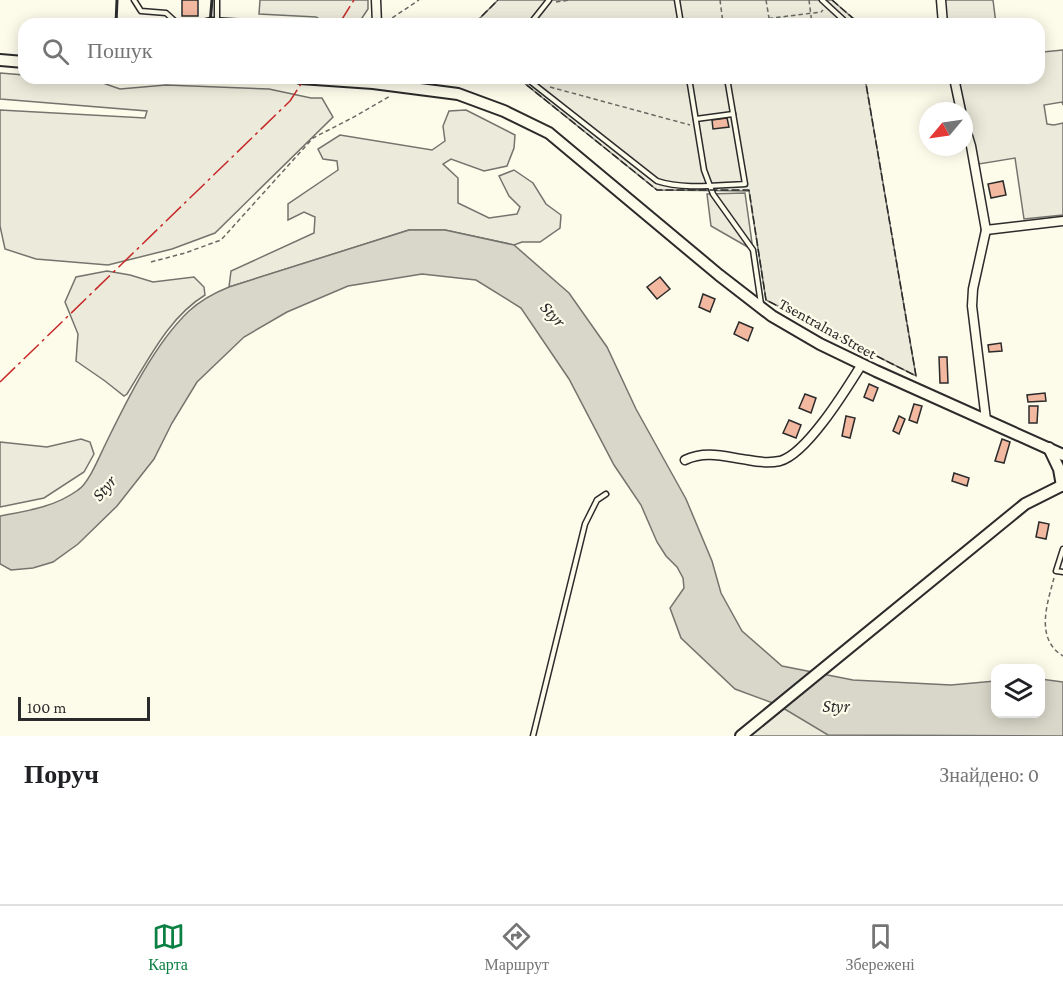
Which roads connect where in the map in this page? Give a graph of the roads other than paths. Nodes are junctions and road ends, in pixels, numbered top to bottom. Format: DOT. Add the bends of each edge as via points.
graph roads {
  1 [pos="134,0"];
  2 [pos="217,0"];
  3 [pos="376,0"];
  4 [pos="677,0"];
  5 [pos="822,0"];
  6 [pos="940,0"];
  7 [pos="548,2"];
  8 [pos="172,18"];
  9 [pos="217,18"];
  10 [pos="377,18"];
  11 [pos="535,18"];
  12 [pos="680,18"];
  13 [pos="842,18"];
  14 [pos="942,18"];
  15 [pos="0,60"];
  16 [pos="18,62"];
  17 [pos="390,84"];
  18 [pos="534,84"];
  19 [pos="690,84"];
  20 [pos="728,84"];
  21 [pos="955,84"];
  22 [pos="959,102"];
  23 [pos="733,114"];
  24 [pos="696,119"];
  25 [pos="973,156"];
  26 [pos="711,185"];
  27 [pos="1063,220"];
  28 [pos="986,230"];
  29 [pos="761,308"];
  30 [pos="862,364"];
  31 [pos="986,420"];
  32 [pos="1049,447"];
  33 [pos="1063,455"];
  34 [pos="685,460"];
  35 [pos="1062,486"];
  36 [pos="606,494"];
  37 [pos="1063,549"];
  38 [pos="1063,572"];
  39 [pos="533,736"];
  40 [pos="741,736"];
  1 -- 8 [label="lane" via="141,11 166,13"];
  2 -- 9 [label="lane"];
  3 -- 10 [label="street"];
  4 -- 12 [label="lane"];
  5 -- 13 [label="lane"];
  6 -- 14 [label="street"];
  7 -- 11 [label="lane"];
  15 -- 16 [label="street"];
  17 -- 29 [label="street, Tsentralna Street" via="458,94 549,133"];
  18 -- 26 [label="lane" via="657,181 668,185"];
  19 -- 24 [label="lane"];
  20 -- 23 [label="lane"];
  21 -- 22 [label="street"];
  23 -- 24 [label="lane"];
  23 -- 26 [label="lane" via="745,184"];
  24 -- 26 [label="lane" via="704,170"];
  25 -- 28 [label="street"];
  26 -- 29 [label="lane" via="713,194 753,250"];
  27 -- 28 [label="street"];
  28 -- 31 [label="street" via="972,306"];
  29 -- 30 [label="street, Tsentralna Street"];
  30 -- 31 [label="street, Tsentralna Street"];
  30 -- 34 [label="street" via="834,410 797,450 781,461 759,462 711,454"];
  31 -- 32 [label="street, Tsentralna Street"];
  32 -- 33 [label="street, Tsentralna Street"];
  32 -- 35 [label="street"];
  35 -- 40 [label="street" via="1025,504"];
  36 -- 39 [label="lane" via="597,500 585,524"];
  37 -- 38 [label="lane" via="1056,571"];
}
